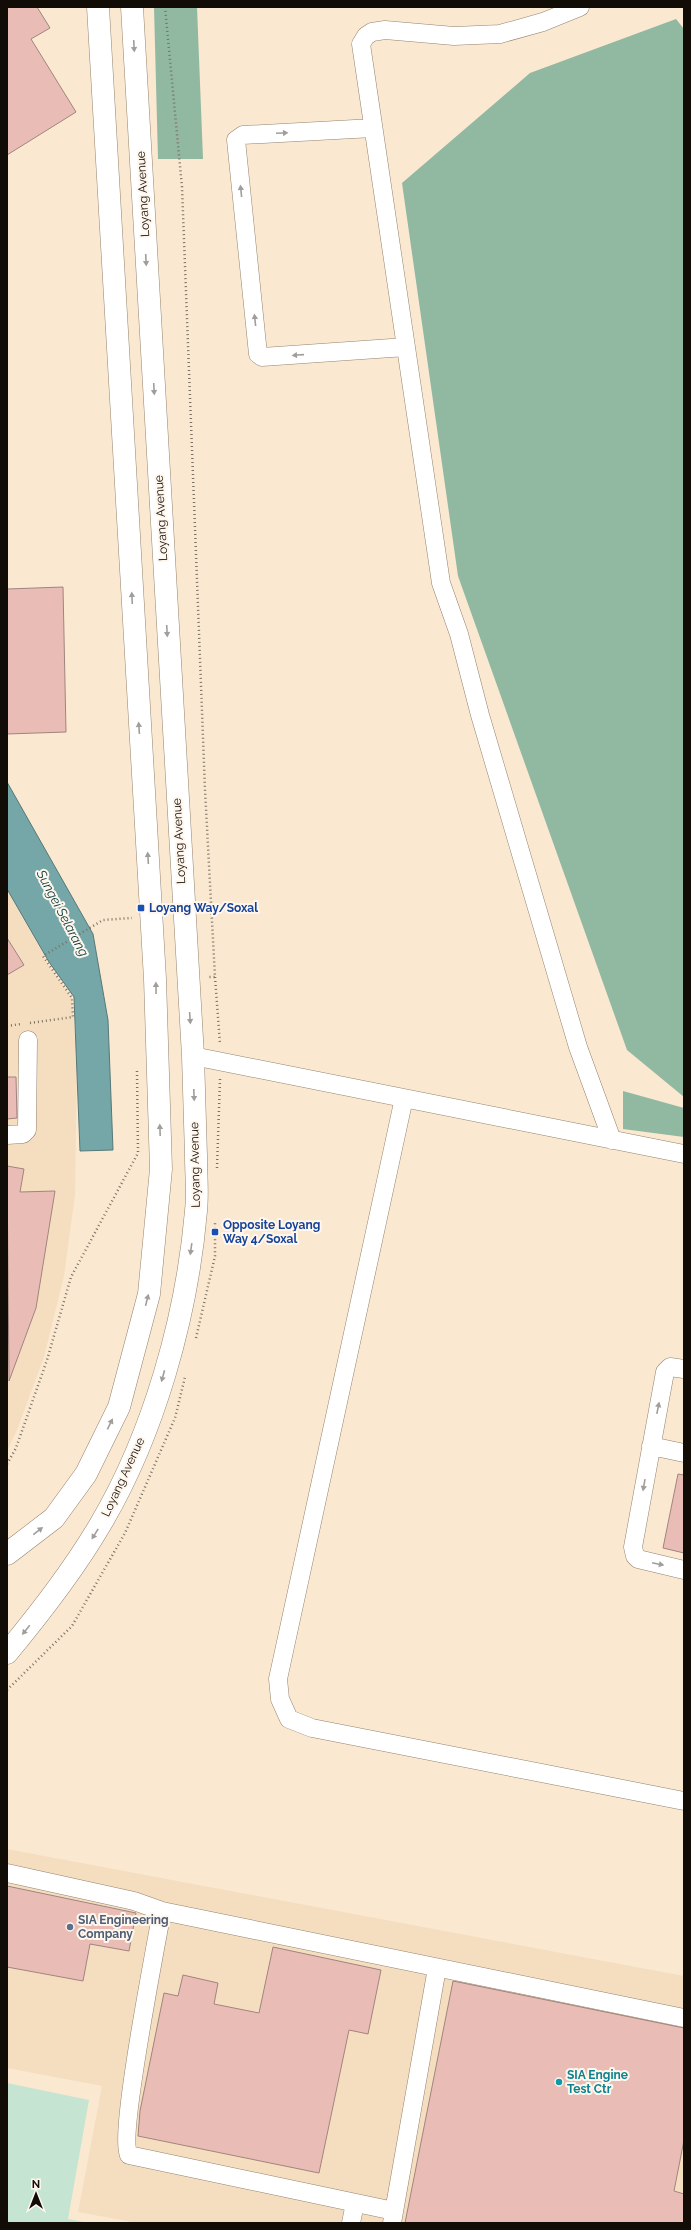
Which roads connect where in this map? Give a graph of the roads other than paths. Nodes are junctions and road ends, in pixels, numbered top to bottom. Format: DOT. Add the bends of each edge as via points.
graph roads {
  1 [pos="98,7"];
  2 [pos="132,7"];
  3 [pos="580,7"];
  4 [pos="372,128"];
  5 [pos="406,347"];
  6 [pos="28,1040"];
  7 [pos="193,1056"];
  8 [pos="404,1098"];
  9 [pos="7,1135"];
  10 [pos="612,1140"];
  11 [pos="684,1154"];
  12 [pos="684,1369"];
  13 [pos="651,1446"];
  14 [pos="684,1453"];
  15 [pos="7,1554"];
  16 [pos="684,1570"];
  17 [pos="7,1654"];
  18 [pos="684,1801"];
  19 [pos="7,1873"];
  20 [pos="162,1911"];
  21 [pos="437,1968"];
  22 [pos="684,2018"];
  23 [pos="355,2203"];
  24 [pos="393,2217"];
  25 [pos="351,2223"];
  15 -- 1 [label="main road, one-way" via="54,1518 86,1474 118,1407 149,1294 161,1170 156,979"];
  2 -- 7 [label="main road, Loyang Avenue, one-way"];
  3 -- 4 [label="lane" via="543,22 500,34 454,36 386,30 372,32 361,44"];
  4 -- 5 [label="lane"];
  5 -- 4 [label="lane, one-way" via="262,357 258,354 236,140 243,135"];
  5 -- 10 [label="lane" via="441,583 459,634 480,715 578,1047"];
  6 -- 9 [label="lane" via="27,1130 23,1134"];
  7 -- 8 [label="lane"];
  7 -- 17 [label="main road, Loyang Avenue, one-way" via="196,1211 187,1277 162,1383 123,1483 101,1524 50,1601"];
  8 -- 10 [label="lane"];
  8 -- 18 [label="lane" via="278,1679 280,1699 289,1720 312,1728"];
  10 -- 11 [label="lane"];
  13 -- 12 [label="lane, one-way" via="665,1372 670,1367"];
  13 -- 14 [label="lane"];
  13 -- 16 [label="lane, one-way" via="633,1552 643,1561"];
  19 -- 20 [label="lane" via="134,1901"];
  20 -- 21 [label="lane"];
  20 -- 23 [label="lane" via="130,2097 126,2147 129,2155"];
  21 -- 22 [label="lane"];
  21 -- 24 [label="lane"];
  23 -- 24 [label="lane"];
  23 -- 25 [label="lane"];
}
